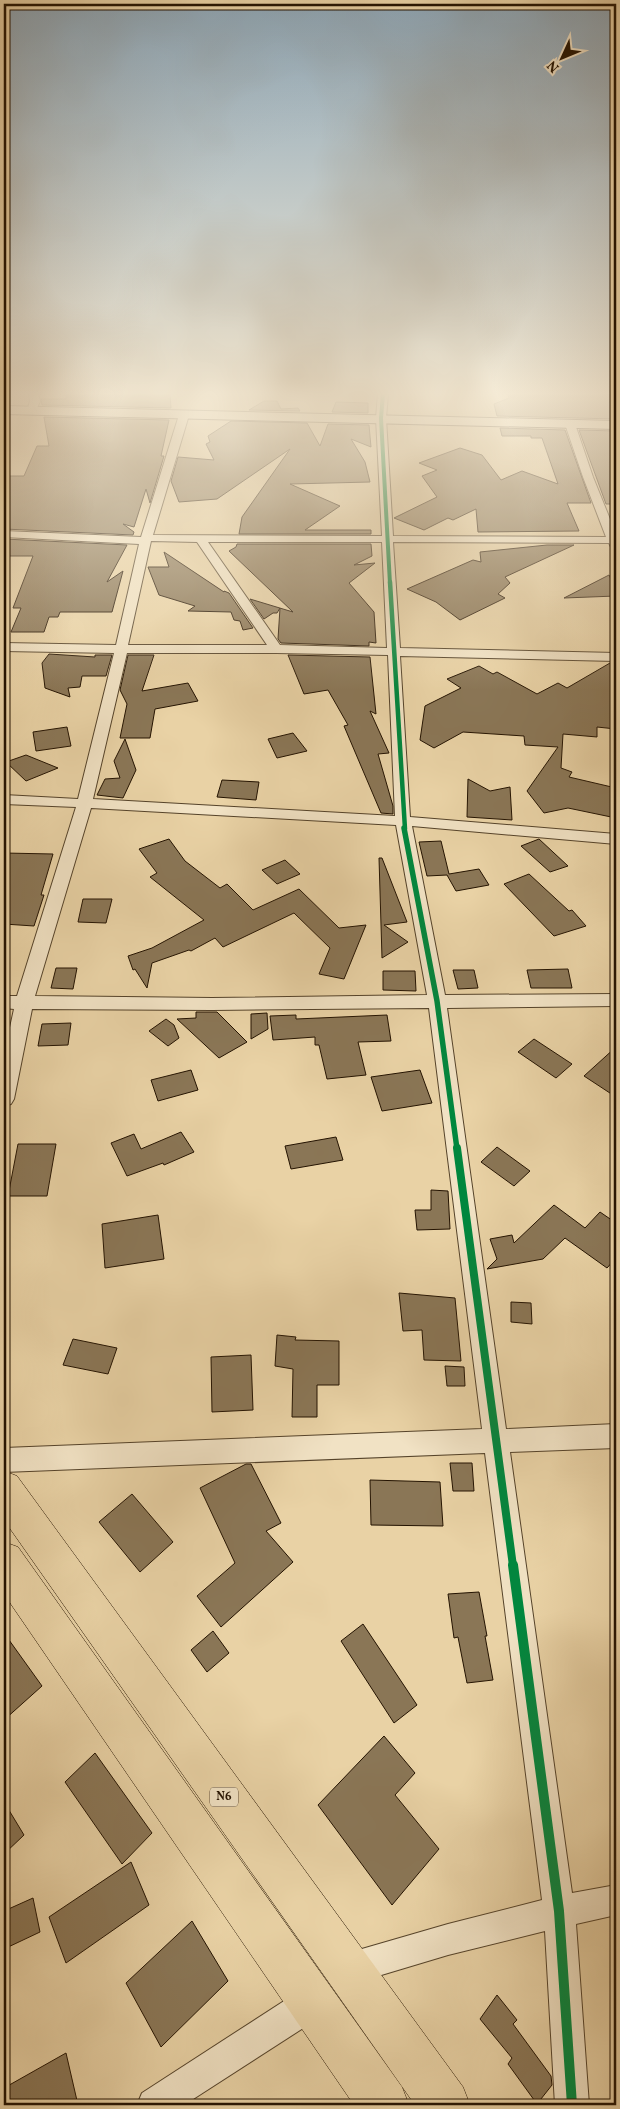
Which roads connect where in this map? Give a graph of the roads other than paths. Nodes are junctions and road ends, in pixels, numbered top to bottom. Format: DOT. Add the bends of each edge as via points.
graph roads {
  1 [pos="160,492"];
  2 [pos="386,492"];
  3 [pos="594,492"];
  4 [pos="4,534"];
  5 [pos="200,538"];
  6 [pos="146,539"];
  7 [pos="389,540"];
  8 [pos="615,543"];
  9 [pos="4,648"];
  10 [pos="276,649"];
  11 [pos="121,650"];
  12 [pos="393,651"];
  13 [pos="616,657"];
  14 [pos="4,799"];
  15 [pos="84,805"];
  16 [pos="403,821"];
  17 [pos="616,839"];
  18 [pos="616,1000"];
  19 [pos="437,1001"];
  20 [pos="4,1002"];
  21 [pos="24,1002"];
  22 [pos="4,1099"];
  23 [pos="616,1436"];
  24 [pos="496,1440"];
  25 [pos="4,1460"];
  26 [pos="4,1489"];
  27 [pos="4,1562"];
  28 [pos="616,1900"];
  29 [pos="559,1911"];
  30 [pos="347,1969"];
  31 [pos="313,2002"];
  32 [pos="154,2105"];
  33 [pos="384,2105"];
  34 [pos="445,2105"];
  35 [pos="572,2105"];
  1 -- 6 [label="street"];
  2 -- 7 [label="street"];
  3 -- 8 [label="street"];
  4 -- 6 [label="street"];
  5 -- 6 [label="street"];
  5 -- 7 [label="street"];
  5 -- 10 [label="street"];
  6 -- 11 [label="street"];
  7 -- 8 [label="street"];
  7 -- 12 [label="street"];
  9 -- 11 [label="street"];
  10 -- 11 [label="street"];
  10 -- 12 [label="street"];
  11 -- 15 [label="street"];
  12 -- 13 [label="street"];
  12 -- 16 [label="street"];
  14 -- 15 [label="street"];
  15 -- 16 [label="street"];
  15 -- 21 [label="street"];
  16 -- 17 [label="street"];
  16 -- 19 [label="street"];
  18 -- 19 [label="street"];
  19 -- 21 [label="street"];
  19 -- 24 [label="street"];
  20 -- 21 [label="street"];
  21 -- 22 [label="street"];
  23 -- 24 [label="street"];
  24 -- 25 [label="street"];
  24 -- 29 [label="street"];
  26 -- 30 [label="highway, N6"];
  27 -- 31 [label="highway"];
  28 -- 29 [label="street"];
  29 -- 30 [label="street"];
  29 -- 35 [label="street"];
  30 -- 34 [label="highway, N6"];
  31 -- 32 [label="street"];
  31 -- 33 [label="highway"];
}
